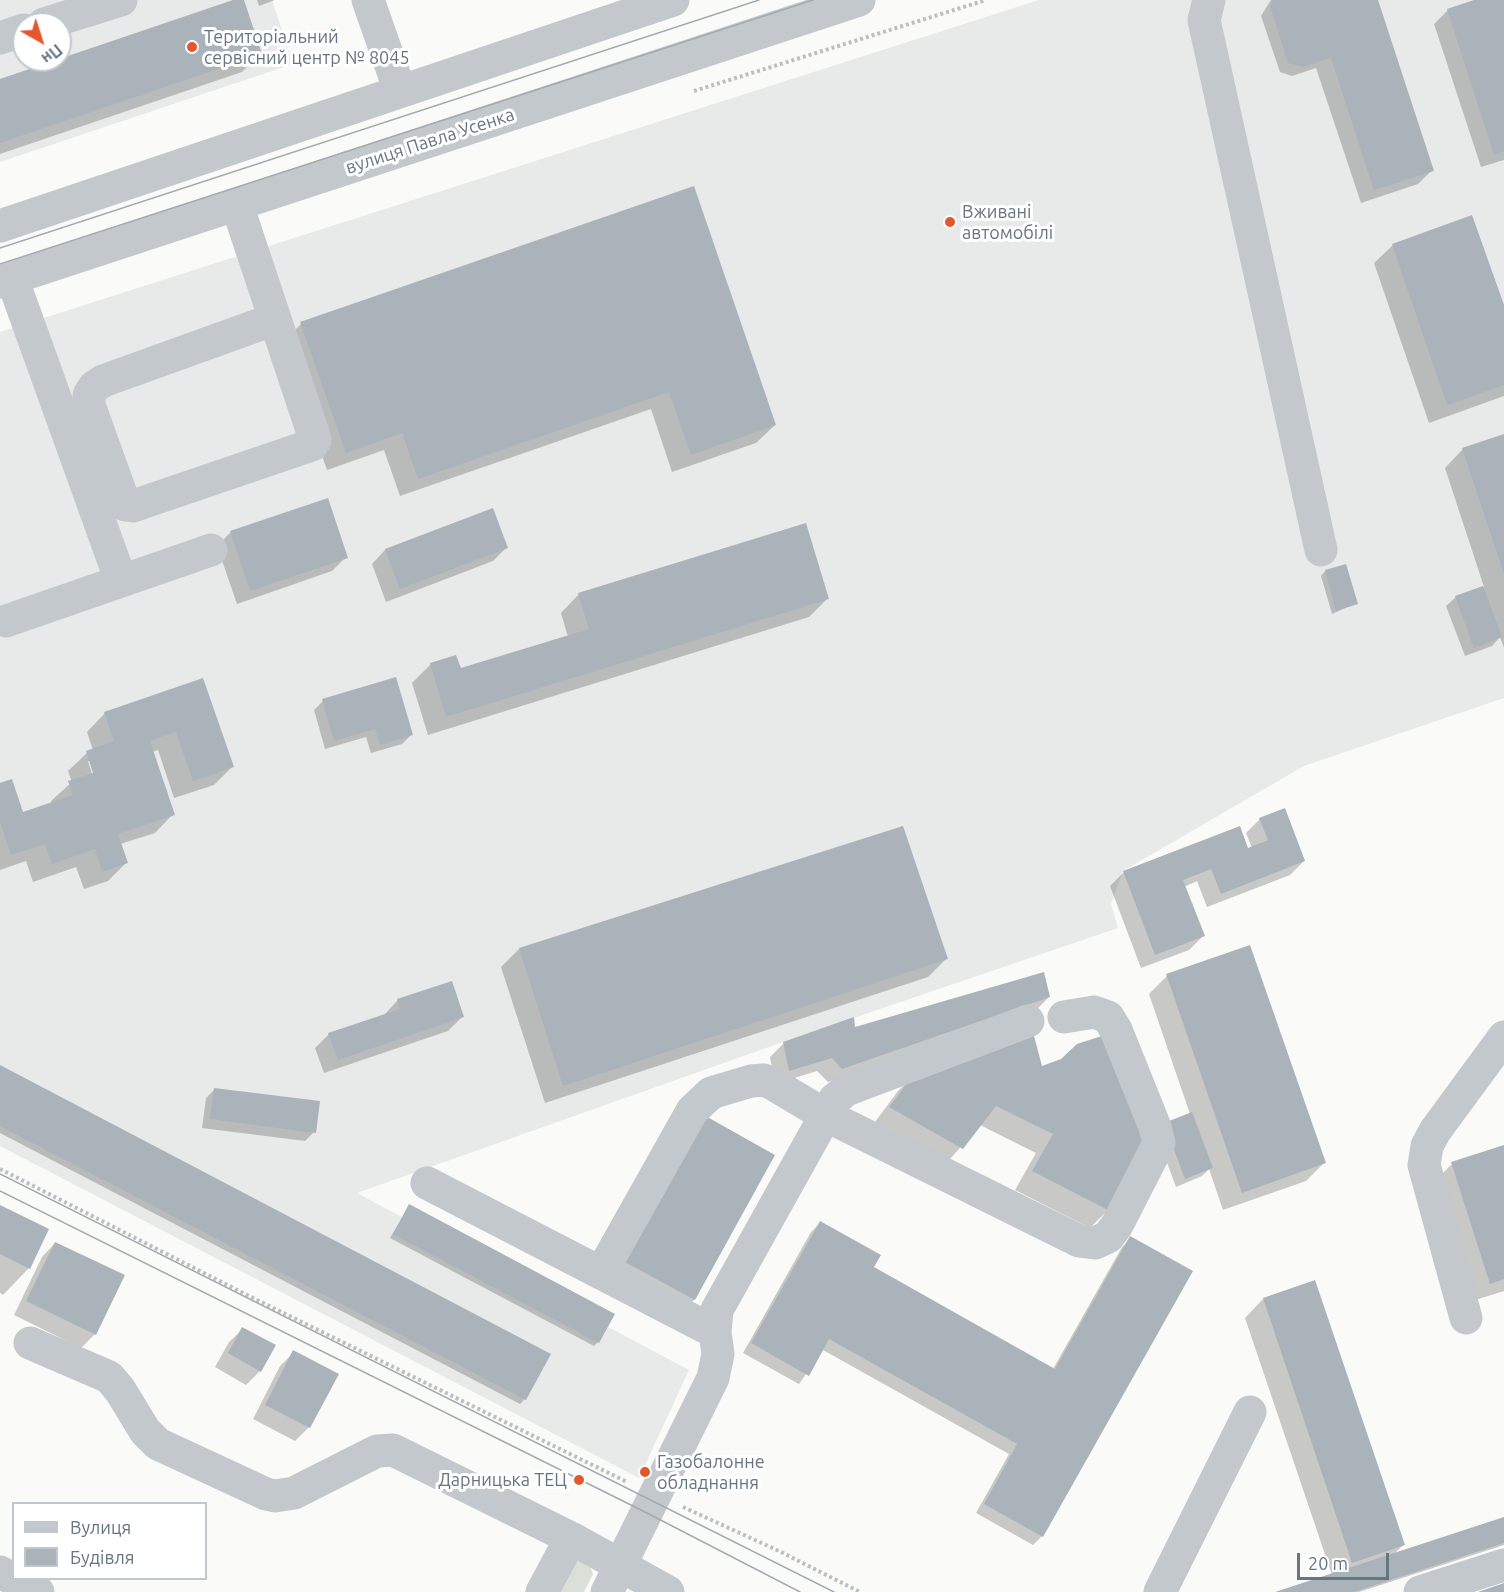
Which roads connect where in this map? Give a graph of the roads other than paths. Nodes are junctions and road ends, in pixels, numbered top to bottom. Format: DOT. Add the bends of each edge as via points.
graph roads {
  1 [pos="121,0"];
  2 [pos="368,0"];
  3 [pos="673,0"];
  4 [pos="859,0"];
  5 [pos="1209,0"];
  6 [pos="72,15"];
  7 [pos="400,91"];
  8 [pos="237,205"];
  9 [pos="0,226"];
  10 [pos="6,280"];
  11 [pos="275,319"];
  12 [pos="211,550"];
  13 [pos="1321,550"];
  14 [pos="121,581"];
  15 [pos="6,621"];
  16 [pos="1064,1017"];
  17 [pos="1028,1021"];
  18 [pos="1504,1037"];
  19 [pos="825,1115"];
  20 [pos="427,1183"];
  21 [pos="601,1273"];
  22 [pos="1466,1318"];
  23 [pos="715,1332"];
  24 [pos="30,1343"];
  25 [pos="1250,1412"];
  26 [pos="571,1538"];
  27 [pos="1504,1565"];
  28 [pos="614,1579"];
  29 [pos="15,1580"];
  30 [pos="38,1592"];
  31 [pos="542,1592"];
  32 [pos="668,1592"];
  33 [pos="1160,1592"];
  34 [pos="1420,1592"];
  1 -- 6 [label="street"];
  2 -- 7 [label="street"];
  3 -- 7 [label="street"];
  4 -- 8 [label="street, вулиця Павла Усенка"];
  5 -- 13 [label="street" via="1204,20"];
  7 -- 9 [label="street"];
  8 -- 10 [label="street, вулиця Павла Усенка"];
  8 -- 11 [label="street"];
  10 -- 14 [label="street"];
  11 -- 11 [label="street" via="314,442 133,506 125,505 89,405 94,387"];
  12 -- 14 [label="street"];
  14 -- 15 [label="street"];
  16 -- 19 [label="street" via="1094,1012 1108,1017 1159,1143 1117,1225 1108,1237 1095,1243 1079,1241"];
  17 -- 19 [label="street" via="846,1090"];
  18 -- 22 [label="street" via="1435,1131 1424,1165"];
  19 -- 21 [label="street" via="764,1080 711,1093 692,1111"];
  19 -- 23 [label="street" via="717,1310"];
  20 -- 21 [label="street"];
  21 -- 23 [label="street"];
  23 -- 28 [label="street" via="718,1354 713,1378"];
  24 -- 26 [label="street" via="109,1377 158,1444 266,1494 294,1493 386,1448 402,1452"];
  25 -- 33 [label="street"];
  26 -- 28 [label="street"];
  26 -- 31 [label="street"];
  27 -- 34 [label="street"];
  28 -- 32 [label="street"];
  29 -- 30 [label="street"];
}
